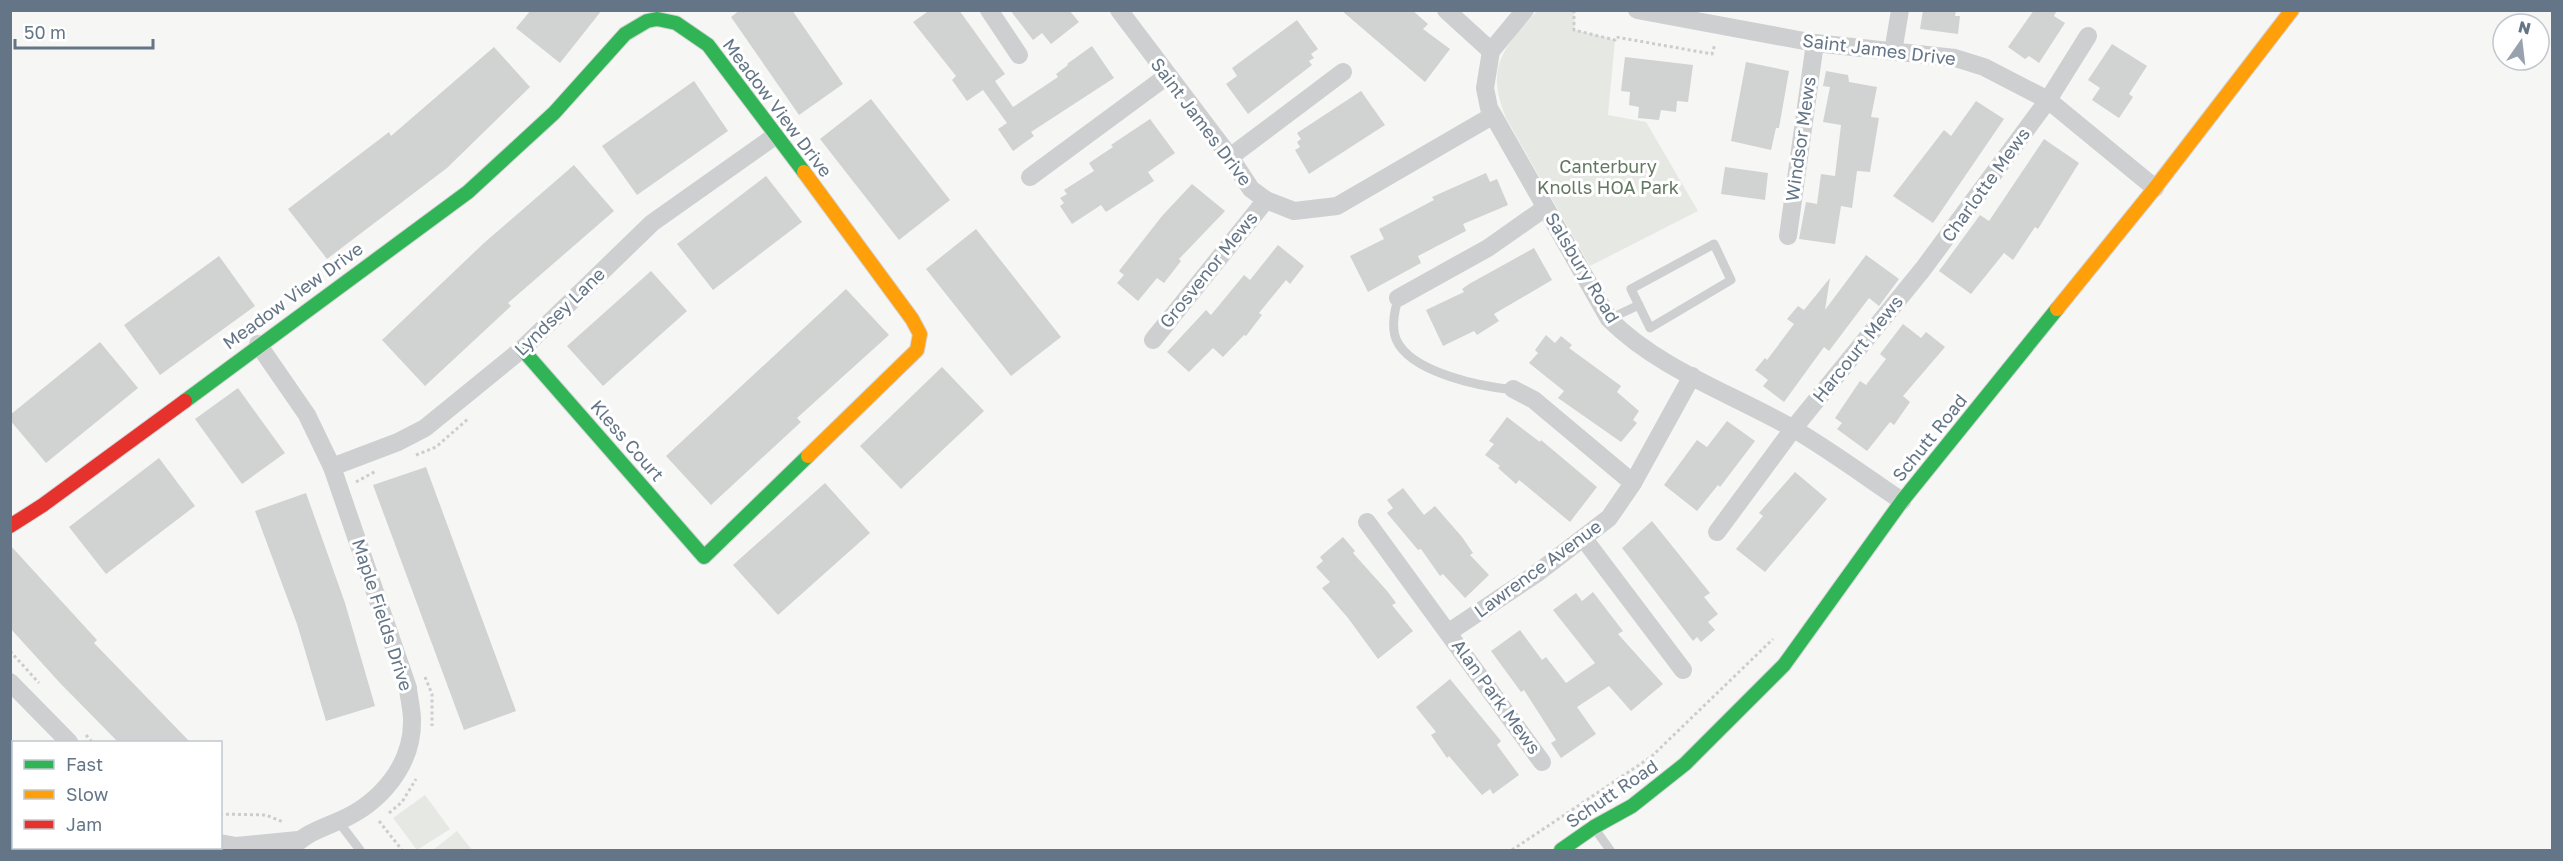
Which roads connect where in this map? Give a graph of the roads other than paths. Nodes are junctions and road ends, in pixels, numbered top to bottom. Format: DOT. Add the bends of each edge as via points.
graph roads {
  1 [pos="989,10"];
  2 [pos="1119,10"];
  3 [pos="1446,10"];
  4 [pos="1525,10"];
  5 [pos="1636,10"];
  6 [pos="1900,10"];
  7 [pos="2292,10"];
  8 [pos="1717,25"];
  9 [pos="2088,36"];
  10 [pos="1815,43"];
  11 [pos="1491,51"];
  12 [pos="1893,52"];
  13 [pos="1019,55"];
  14 [pos="1342,72"];
  15 [pos="1167,76"];
  16 [pos="2048,100"];
  17 [pos="1492,116"];
  18 [pos="775,136"];
  19 [pos="1230,157"];
  20 [pos="1030,177"];
  21 [pos="2155,188"];
  22 [pos="1266,200"];
  23 [pos="1545,208"];
  24 [pos="1788,236"];
  25 [pos="1923,269"];
  26 [pos="1398,298"];
  27 [pos="1639,305"];
  28 [pos="1609,318"];
  29 [pos="1153,340"];
  30 [pos="258,345"];
  31 [pos="522,349"];
  32 [pos="1692,376"];
  33 [pos="1514,390"];
  34 [pos="1793,429"];
  35 [pos="333,467"];
  36 [pos="1633,483"];
  37 [pos="1902,501"];
  38 [pos="1367,522"];
  39 [pos="10,526"];
  40 [pos="1717,532"];
  41 [pos="1584,539"];
  42 [pos="704,557"];
  43 [pos="1449,632"];
  44 [pos="1683,670"];
  45 [pos="10,682"];
  46 [pos="68,741"];
  47 [pos="1542,762"];
  48 [pos="338,822"];
  49 [pos="1594,827"];
  50 [pos="222,843"];
  51 [pos="295,845"];
  52 [pos="360,850"];
  53 [pos="1561,850"];
  54 [pos="1610,850"];
  1 -- 13 [label="street"];
  2 -- 15 [label="street, Saint James Drive"];
  3 -- 11 [label="street"];
  4 -- 11 [label="street"];
  5 -- 8 [label="street, Saint James Drive"];
  6 -- 12 [label="street"];
  7 -- 21 [label="street, Schutt Road"];
  8 -- 10 [label="street, Saint James Drive"];
  9 -- 16 [label="street, Charlotte Mews"];
  10 -- 12 [label="street, Saint James Drive"];
  10 -- 24 [label="street, Windsor Mews"];
  11 -- 17 [label="street, Salsbury Road" via="1485,88"];
  12 -- 16 [label="street, Saint James Drive" via="1955,58 1984,67"];
  14 -- 19 [label="street"];
  15 -- 19 [label="street, Saint James Drive"];
  15 -- 20 [label="street"];
  16 -- 21 [label="street, Saint James Drive"];
  16 -- 25 [label="street, Charlotte Mews"];
  17 -- 22 [label="street, Saint James Drive" via="1337,206 1294,211"];
  17 -- 23 [label="street, Salsbury Road"];
  18 -- 30 [label="street, Meadow View Drive" via="715,52 695,32 673,22 648,20 625,34 568,100 468,192"];
  18 -- 31 [label="street, Lyndsey Lane" via="652,223"];
  18 -- 42 [label="street, Meadow View Drive" via="912,318 920,334 918,350"];
  19 -- 22 [label="street, Saint James Drive" via="1251,189"];
  21 -- 37 [label="street, Schutt Road"];
  22 -- 29 [label="street, Grosvenor Mews"];
  23 -- 26 [label="street" via="1488,248"];
  23 -- 28 [label="street, Salsbury Road"];
  25 -- 34 [label="street, Harcourt Mews"];
  26 -- 33 [label="lane" via="1394,315 1396,338 1406,352 1457,379"];
  27 -- 27 [label="lane" via="1631,289 1714,244 1731,280 1650,327"];
  27 -- 28 [label="lane"];
  28 -- 32 [label="street, Salsbury Road" via="1628,338"];
  30 -- 35 [label="street, Maple Fields Drive" via="308,415"];
  30 -- 39 [label="street, Meadow View Drive"];
  31 -- 35 [label="street, Lyndsey Lane" via="425,428"];
  31 -- 42 [label="street, Kless Court"];
  32 -- 34 [label="street, Salsbury Road"];
  32 -- 36 [label="street, Lawrence Avenue"];
  33 -- 36 [label="street" via="1534,400"];
  34 -- 37 [label="street, Salsbury Road"];
  34 -- 40 [label="street, Harcourt Mews"];
  35 -- 48 [label="street, Maple Fields Drive" via="408,688 412,722 406,754 392,783"];
  36 -- 41 [label="street, Lawrence Avenue" via="1609,518"];
  37 -- 49 [label="street, Schutt Road" via="1784,664 1757,694 1685,764 1632,806"];
  38 -- 43 [label="street, Alan Park Mews"];
  41 -- 43 [label="street, Lawrence Avenue"];
  41 -- 44 [label="street"];
  43 -- 47 [label="street, Alan Park Mews"];
  45 -- 46 [label="street"];
  48 -- 51 [label="street, Maple Fields Drive"];
  48 -- 52 [label="lane"];
  49 -- 53 [label="street, Schutt Road"];
  49 -- 54 [label="lane"];
  50 -- 51 [label="street, Maple Fields Drive"];
}
